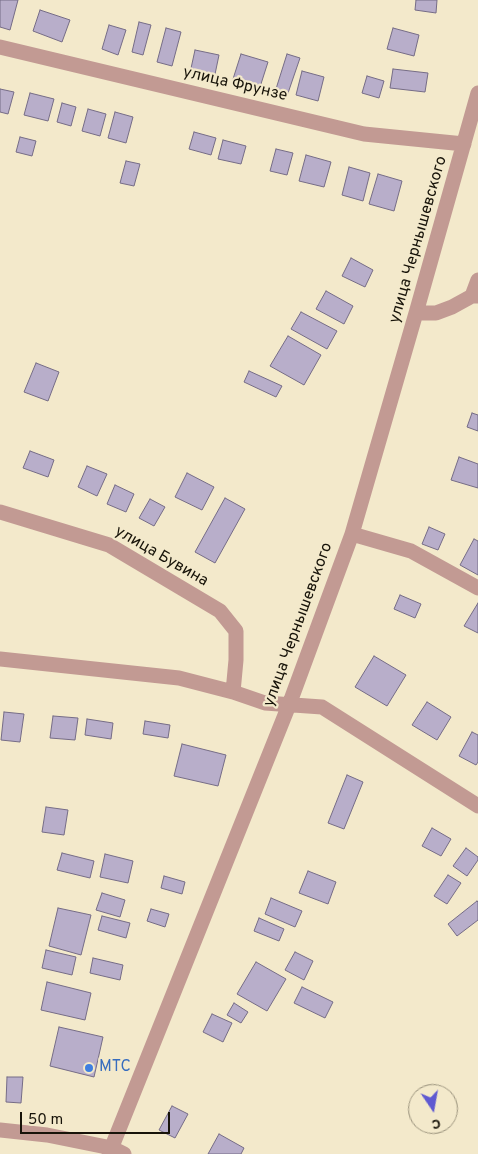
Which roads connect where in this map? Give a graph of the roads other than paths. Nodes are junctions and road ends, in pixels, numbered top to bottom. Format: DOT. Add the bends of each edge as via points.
graph roads {
  1 [pos="0,47"];
  2 [pos="478,93"];
  3 [pos="464,144"];
  4 [pos="478,280"];
  5 [pos="475,296"];
  6 [pos="416,313"];
  7 [pos="0,512"];
  8 [pos="352,534"];
  9 [pos="478,588"];
  10 [pos="0,659"];
  11 [pos="234,692"];
  12 [pos="289,705"];
  13 [pos="478,806"];
  14 [pos="0,1130"];
  15 [pos="115,1152"];
  1 -- 3 [label="street, улица Фрунзе" via="364,134"];
  2 -- 3 [label="street, улица Чернышевского"];
  3 -- 6 [label="street, улица Чернышевского"];
  4 -- 5 [label="street"];
  5 -- 6 [label="street" via="436,313"];
  6 -- 8 [label="street, улица Чернышевского"];
  7 -- 11 [label="street, улица Бувина" via="108,545 220,611 236,631"];
  8 -- 9 [label="street" via="411,551"];
  8 -- 12 [label="street, улица Чернышевского"];
  10 -- 11 [label="street" via="179,678"];
  11 -- 12 [label="street" via="266,703"];
  12 -- 13 [label="street" via="322,707"];
  12 -- 15 [label="street, улица Чернышевского"];
  14 -- 15 [label="street" via="47,1135"];
}
